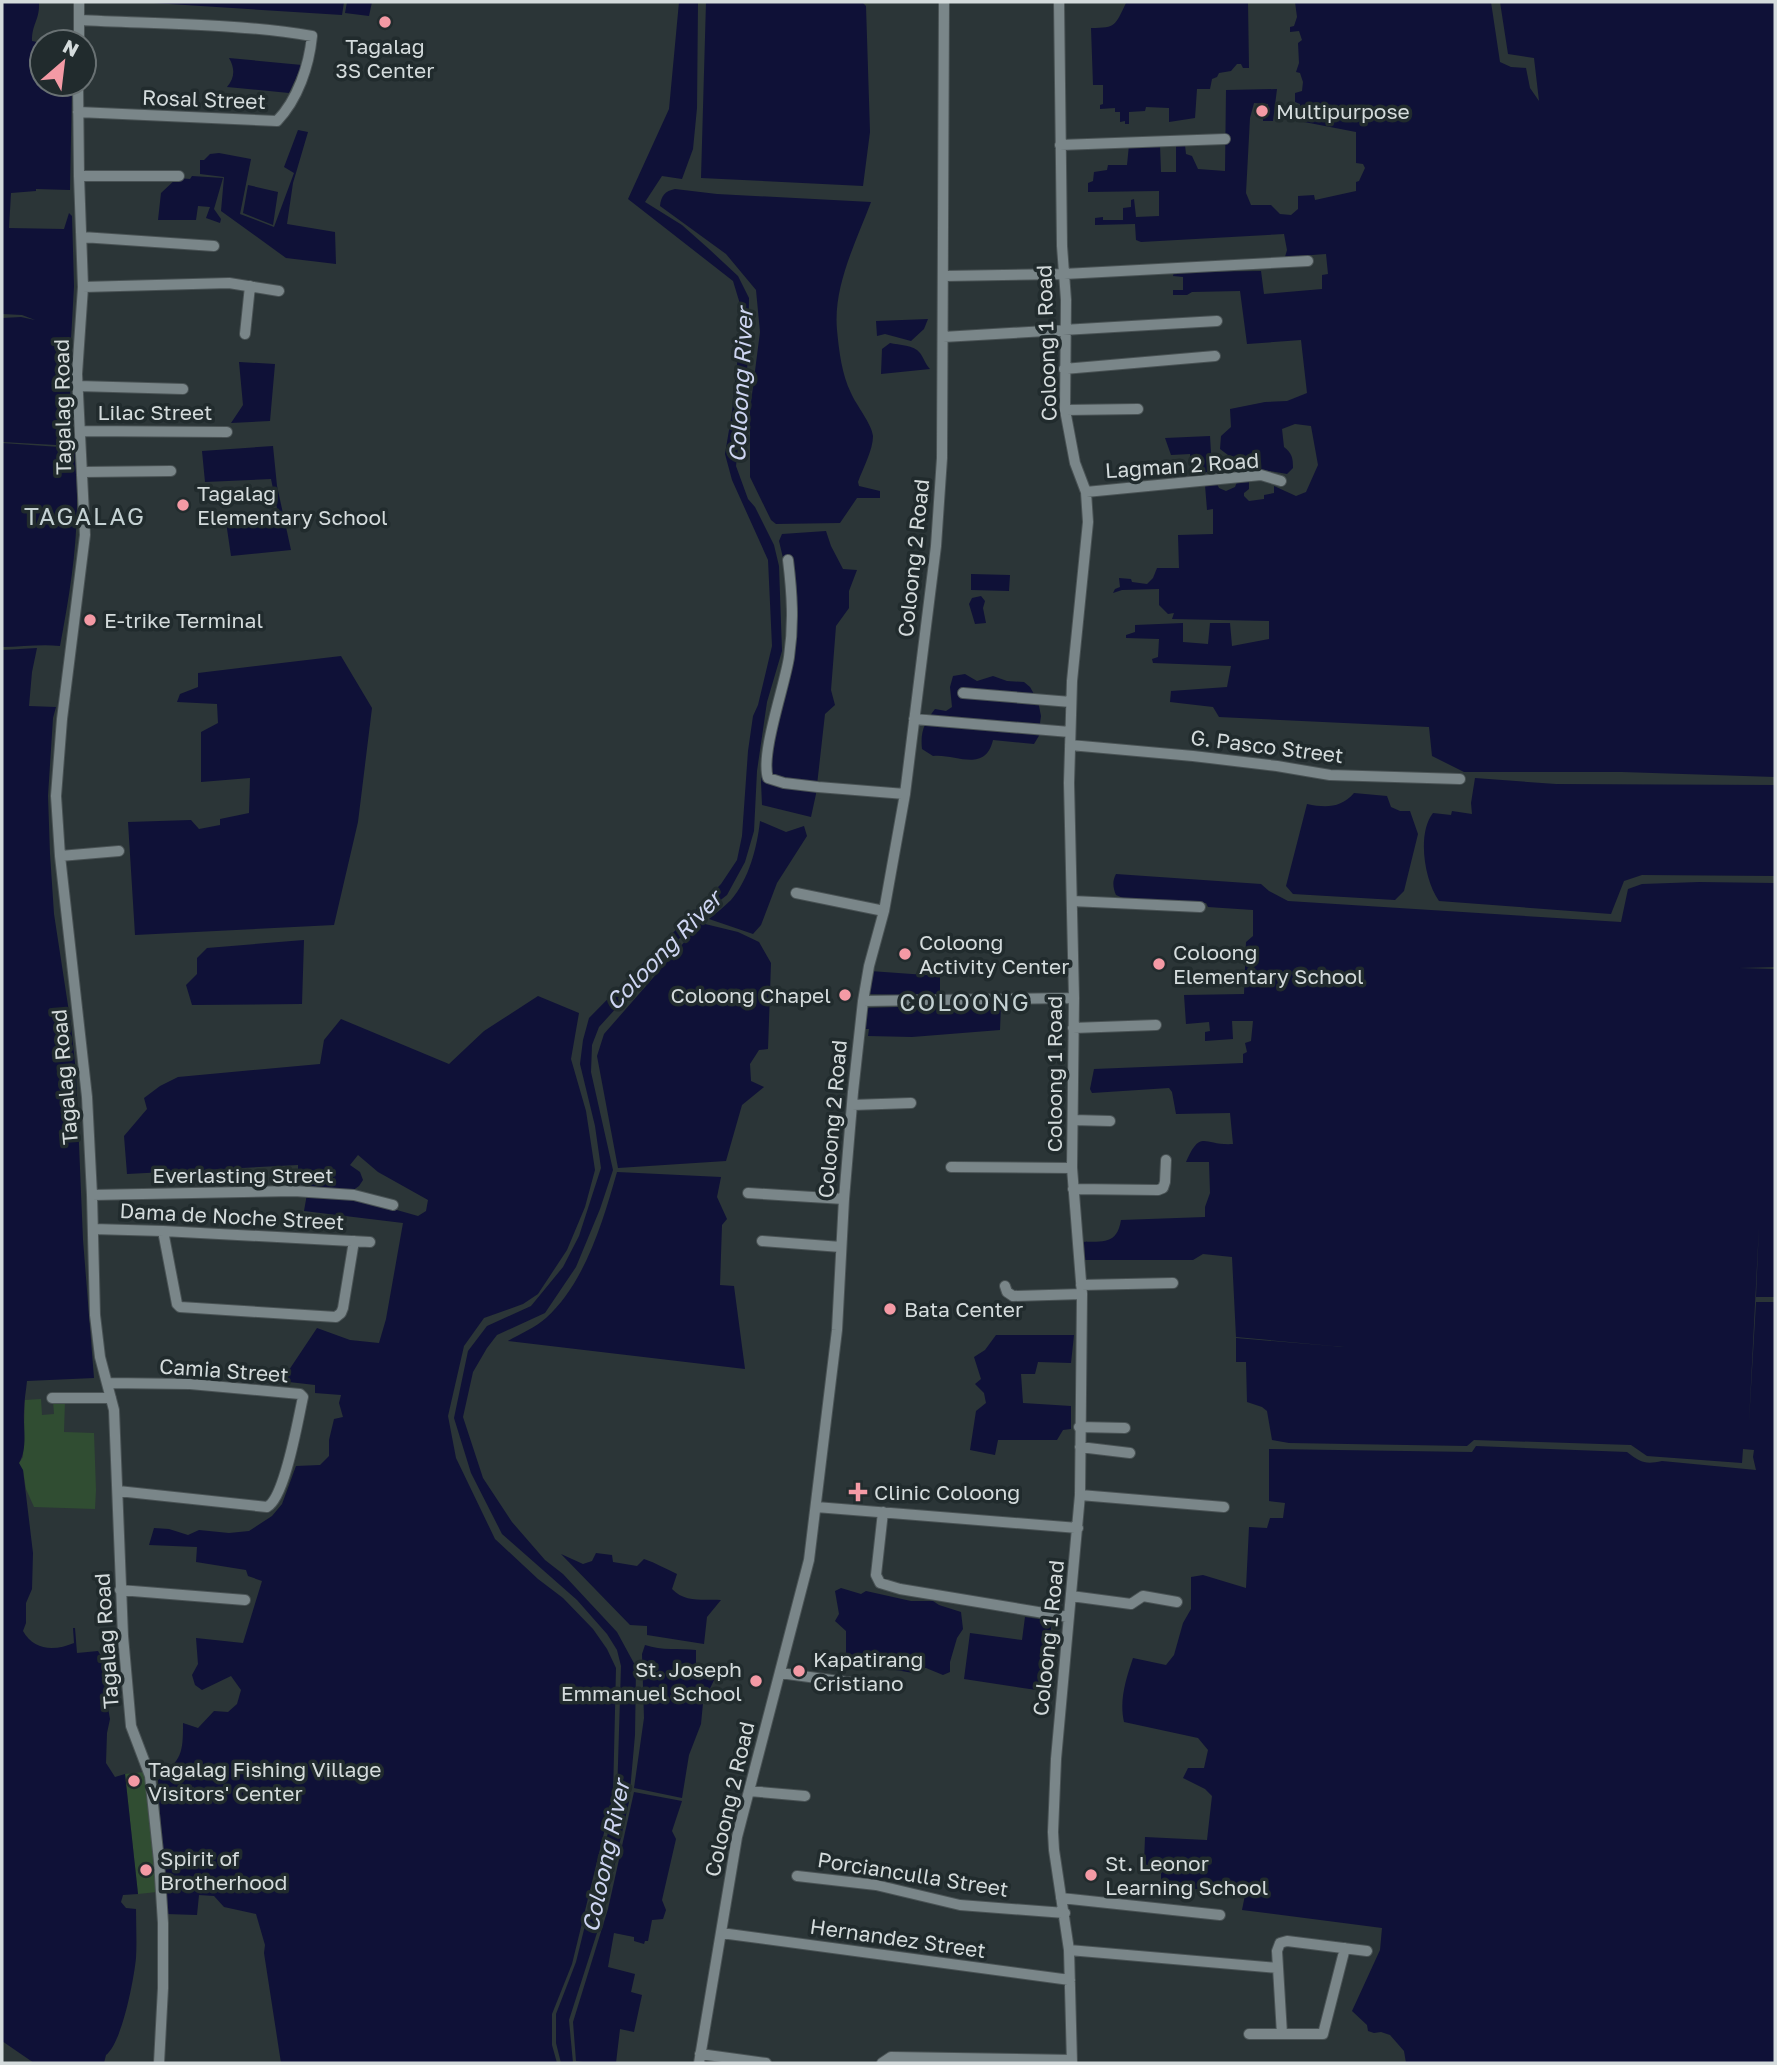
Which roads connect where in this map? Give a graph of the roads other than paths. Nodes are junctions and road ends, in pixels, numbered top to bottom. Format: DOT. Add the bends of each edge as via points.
graph roads {
  1 [pos="79,2"];
  2 [pos="944,2"];
  3 [pos="1059,2"];
  4 [pos="79,20"];
  5 [pos="79,28"];
  6 [pos="78,98"];
  7 [pos="78,112"];
  8 [pos="1224,139"];
  9 [pos="1060,145"];
  10 [pos="79,176"];
  11 [pos="179,176"];
  12 [pos="82,237"];
  13 [pos="214,246"];
  14 [pos="1308,261"];
  15 [pos="1064,274"];
  16 [pos="944,276"];
  17 [pos="250,286"];
  18 [pos="83,287"];
  19 [pos="279,291"];
  20 [pos="1217,321"];
  21 [pos="1066,330"];
  22 [pos="245,334"];
  23 [pos="943,337"];
  24 [pos="1215,356"];
  25 [pos="1064,369"];
  26 [pos="78,386"];
  27 [pos="183,389"];
  28 [pos="1138,409"];
  29 [pos="1065,410"];
  30 [pos="81,431"];
  31 [pos="228,432"];
  32 [pos="171,471"];
  33 [pos="83,472"];
  34 [pos="1281,481"];
  35 [pos="1086,492"];
  36 [pos="788,559"];
  37 [pos="963,693"];
  38 [pos="1071,702"];
  39 [pos="914,719"];
  40 [pos="1070,732"];
  41 [pos="1070,745"];
  42 [pos="1461,779"];
  43 [pos="905,794"];
  44 [pos="119,851"];
  45 [pos="60,856"];
  46 [pos="796,893"];
  47 [pos="1072,901"];
  48 [pos="1200,907"];
  49 [pos="884,911"];
  50 [pos="1074,998"];
  51 [pos="863,1001"];
  52 [pos="1156,1026"];
  53 [pos="1073,1028"];
  54 [pos="911,1103"];
  55 [pos="852,1105"];
  56 [pos="1073,1120"];
  57 [pos="1110,1121"];
  58 [pos="1166,1160"];
  59 [pos="951,1167"];
  60 [pos="1072,1168"];
  61 [pos="1073,1189"];
  62 [pos="748,1193"];
  63 [pos="92,1195"];
  64 [pos="844,1199"];
  65 [pos="393,1205"];
  66 [pos="93,1229"];
  67 [pos="163,1231"];
  68 [pos="354,1241"];
  69 [pos="761,1241"];
  70 [pos="370,1242"];
  71 [pos="841,1247"];
  72 [pos="1173,1283"];
  73 [pos="1005,1286"];
  74 [pos="1082,1289"];
  75 [pos="107,1383"];
  76 [pos="52,1398"];
  77 [pos="111,1398"];
  78 [pos="1079,1427"];
  79 [pos="1125,1428"];
  80 [pos="1080,1447"];
  81 [pos="1130,1452"];
  82 [pos="118,1491"];
  83 [pos="1080,1495"];
  84 [pos="816,1507"];
  85 [pos="1224,1507"];
  86 [pos="883,1512"];
  87 [pos="1078,1528"];
  88 [pos="121,1590"];
  89 [pos="1071,1596"];
  90 [pos="245,1600"];
  91 [pos="1177,1602"];
  92 [pos="1068,1617"];
  93 [pos="780,1672"];
  94 [pos="861,1684"];
  95 [pos="749,1790"];
  96 [pos="805,1796"];
  97 [pos="797,1876"];
  98 [pos="1061,1898"];
  99 [pos="1065,1913"];
  100 [pos="1220,1915"];
  101 [pos="721,1933"];
  102 [pos="1345,1948"];
  103 [pos="1069,1950"];
  104 [pos="1367,1951"];
  105 [pos="1278,1968"];
  106 [pos="1070,1980"];
  107 [pos="1250,2034"];
  108 [pos="1282,2034"];
  109 [pos="699,2058"];
  110 [pos="1072,2061"];
  111 [pos="159,2063"];
  112 [pos="766,2063"];
  113 [pos="882,2063"];
  1 -- 4 [label="street"];
  2 -- 16 [label="street, Coloong 2 Road"];
  3 -- 9 [label="street, Coloong 1 Road"];
  4 -- 5 [label="street"];
  4 -- 7 [label="street, Rosal Street" via="312,36 302,79 277,121"];
  6 -- 7 [label="street, Tagalag Road"];
  7 -- 10 [label="street, Tagalag Road"];
  8 -- 9 [label="street"];
  9 -- 15 [label="street, Coloong 1 Road"];
  10 -- 11 [label="street"];
  10 -- 12 [label="street, Tagalag Road"];
  12 -- 13 [label="street"];
  12 -- 18 [label="street, Tagalag Road"];
  14 -- 15 [label="street"];
  15 -- 16 [label="street"];
  15 -- 21 [label="street, Coloong 1 Road"];
  16 -- 23 [label="street, Coloong 2 Road"];
  17 -- 18 [label="street"];
  17 -- 19 [label="street"];
  17 -- 22 [label="street"];
  18 -- 26 [label="street, Tagalag Road"];
  20 -- 21 [label="street"];
  21 -- 23 [label="street"];
  21 -- 25 [label="street, Coloong 1 Road"];
  23 -- 39 [label="street, Coloong 2 Road" via="936,546"];
  24 -- 25 [label="street"];
  25 -- 29 [label="street, Coloong 1 Road"];
  26 -- 27 [label="street"];
  26 -- 30 [label="street, Tagalag Road"];
  28 -- 29 [label="street"];
  29 -- 35 [label="street, Coloong 1 Road"];
  30 -- 31 [label="street, Lilac Street"];
  30 -- 33 [label="street, Tagalag Road"];
  32 -- 33 [label="street"];
  33 -- 45 [label="street, Tagalag Road" via="85,535 58,754"];
  34 -- 35 [label="street, Lagman 2 Road" via="1261,475"];
  35 -- 38 [label="street, Coloong 1 Road" via="1088,522"];
  36 -- 43 [label="street" via="793,612 789,658 766,764 768,778"];
  37 -- 38 [label="street"];
  38 -- 40 [label="street, Coloong 1 Road"];
  39 -- 40 [label="street"];
  39 -- 43 [label="street, Coloong 2 Road"];
  40 -- 41 [label="street, Coloong 1 Road"];
  41 -- 42 [label="street, G. Pasco Street" via="1205,757 1330,775"];
  41 -- 47 [label="street, Coloong 1 Road"];
  43 -- 49 [label="street, Coloong 2 Road"];
  44 -- 45 [label="street"];
  45 -- 63 [label="street, Tagalag Road" via="87,1097"];
  46 -- 49 [label="street"];
  47 -- 48 [label="street"];
  47 -- 50 [label="street, Coloong 1 Road"];
  49 -- 51 [label="street, Coloong 2 Road"];
  50 -- 51 [label="street"];
  50 -- 53 [label="street, Coloong 1 Road"];
  51 -- 55 [label="street, Coloong 2 Road"];
  52 -- 53 [label="street"];
  53 -- 56 [label="street, Coloong 1 Road"];
  54 -- 55 [label="street"];
  55 -- 64 [label="street, Coloong 2 Road"];
  56 -- 57 [label="street"];
  56 -- 60 [label="street, Coloong 1 Road"];
  58 -- 61 [label="street" via="1163,1188"];
  59 -- 60 [label="street"];
  60 -- 61 [label="street, Coloong 1 Road"];
  61 -- 74 [label="street, Coloong 1 Road"];
  62 -- 64 [label="street"];
  63 -- 65 [label="street, Everlasting Street" via="293,1191 354,1195"];
  63 -- 66 [label="street, Tagalag Road"];
  64 -- 71 [label="street, Coloong 2 Road"];
  66 -- 67 [label="street, Dama de Noche Street"];
  66 -- 75 [label="street, Tagalag Road" via="95,1315"];
  67 -- 68 [label="street, Dama de Noche Street"];
  67 -- 68 [label="street" via="180,1307 336,1317 343,1308"];
  68 -- 70 [label="street, Dama de Noche Street"];
  69 -- 71 [label="street"];
  71 -- 84 [label="street, Coloong 2 Road" via="837,1330"];
  72 -- 74 [label="street"];
  73 -- 74 [label="street" via="1013,1296"];
  74 -- 78 [label="street, Coloong 1 Road"];
  75 -- 77 [label="street, Tagalag Road"];
  75 -- 82 [label="street, Camia Street" via="190,1384 303,1397 285,1476 274,1502 267,1507"];
  76 -- 77 [label="street"];
  77 -- 82 [label="street, Tagalag Road"];
  78 -- 79 [label="street"];
  78 -- 80 [label="street, Coloong 1 Road"];
  80 -- 81 [label="street"];
  80 -- 83 [label="street, Coloong 1 Road"];
  82 -- 88 [label="street, Tagalag Road"];
  83 -- 85 [label="street"];
  83 -- 87 [label="street, Coloong 1 Road"];
  84 -- 86 [label="street"];
  84 -- 93 [label="street, Coloong 2 Road" via="809,1560"];
  86 -- 87 [label="street"];
  86 -- 92 [label="street" via="876,1575 880,1583"];
  87 -- 89 [label="street, Coloong 1 Road"];
  88 -- 90 [label="street"];
  88 -- 111 [label="street, Tagalag Road" via="131,1726 150,1776 159,1861 163,1923"];
  89 -- 91 [label="street" via="1131,1604 1143,1596"];
  89 -- 92 [label="street, Coloong 1 Road"];
  92 -- 98 [label="street, Coloong 1 Road" via="1053,1832"];
  93 -- 94 [label="street"];
  93 -- 95 [label="street, Coloong 2 Road"];
  95 -- 96 [label="street"];
  95 -- 101 [label="street, Coloong 2 Road"];
  97 -- 99 [label="street, Porcianculla Street" via="876,1885 960,1905"];
  98 -- 99 [label="street, Coloong 1 Road"];
  98 -- 100 [label="street"];
  99 -- 103 [label="street, Coloong 1 Road"];
  101 -- 106 [label="street, Hernandez Street"];
  101 -- 109 [label="street, Coloong 2 Road"];
  102 -- 104 [label="street"];
  102 -- 105 [label="street" via="1283,1941 1278,1947"];
  102 -- 108 [label="street" via="1323,2034"];
  103 -- 105 [label="street"];
  103 -- 106 [label="street, Coloong 1 Road"];
  105 -- 108 [label="street"];
  106 -- 110 [label="street, Coloong 1 Road"];
  107 -- 108 [label="street"];
  109 -- 112 [label="street"];
  110 -- 113 [label="street" via="891,2057"];
}
